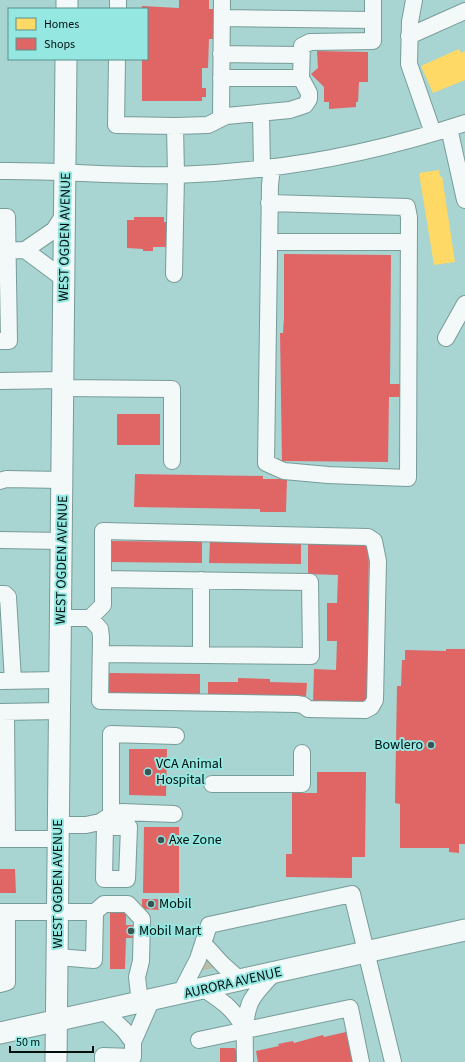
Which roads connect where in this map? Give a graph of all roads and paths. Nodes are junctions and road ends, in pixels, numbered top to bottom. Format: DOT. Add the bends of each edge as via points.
graph roads {
  1 [pos="222,0"];
  2 [pos="373,0"];
  3 [pos="414,0"];
  4 [pos="465,11"];
  5 [pos="222,18"];
  6 [pos="373,20"];
  7 [pos="409,36"];
  8 [pos="221,54"];
  9 [pos="301,55"];
  10 [pos="66,60"];
  11 [pos="117,60"];
  12 [pos="221,78"];
  13 [pos="301,78"];
  14 [pos="261,112"];
  15 [pos="221,118"];
  16 [pos="465,123"];
  17 [pos="174,126"];
  18 [pos="449,128"];
  19 [pos="433,133"];
  20 [pos="267,168"];
  21 [pos="0,171"];
  22 [pos="66,173"];
  23 [pos="176,175"];
  24 [pos="465,200"];
  25 [pos="269,203"];
  26 [pos="65,213"];
  27 [pos="0,218"];
  28 [pos="269,242"];
  29 [pos="410,242"];
  30 [pos="25,250"];
  31 [pos="4,251"];
  32 [pos="174,274"];
  33 [pos="64,279"];
  34 [pos="465,304"];
  35 [pos="446,338"];
  36 [pos="0,342"];
  37 [pos="0,381"];
  38 [pos="63,384"];
  39 [pos="172,461"];
  40 [pos="62,480"];
  41 [pos="0,481"];
  42 [pos="0,540"];
  43 [pos="62,540"];
  44 [pos="103,579"];
  45 [pos="201,580"];
  46 [pos="0,594"];
  47 [pos="61,618"];
  48 [pos="90,618"];
  49 [pos="101,654"];
  50 [pos="201,655"];
  51 [pos="60,680"];
  52 [pos="7,681"];
  53 [pos="3,712"];
  54 [pos="60,712"];
  55 [pos="176,736"];
  56 [pos="302,753"];
  57 [pos="212,784"];
  58 [pos="3,809"];
  59 [pos="174,814"];
  60 [pos="107,820"];
  61 [pos="59,832"];
  62 [pos="3,839"];
  63 [pos="4,912"];
  64 [pos="58,912"];
  65 [pos="95,912"];
  66 [pos="465,930"];
  67 [pos="203,943"];
  68 [pos="365,953"];
  69 [pos="58,957"];
  70 [pos="273,974"];
  71 [pos="241,981"];
  72 [pos="0,984"];
  73 [pos="204,989"];
  74 [pos="180,994"];
  75 [pos="145,1002"];
  76 [pos="103,1010"];
  77 [pos="57,1020"];
  78 [pos="245,1031"];
  79 [pos="0,1033"];
  80 [pos="198,1040"];
  81 [pos="133,1042"];
  82 [pos="56,1062"];
  83 [pos="103,1062"];
  84 [pos="245,1062"];
  85 [pos="361,1062"];
  86 [pos="393,1062"];
  1 -- 5 [label="street"];
  2 -- 6 [label="street"];
  3 -- 7 [label="street"];
  4 -- 7 [label="street"];
  5 -- 6 [label="street"];
  5 -- 8 [label="street"];
  6 -- 9 [label="street" via="373,41 310,42 302,46"];
  7 -- 19 [label="street" via="409,64"];
  8 -- 9 [label="street"];
  8 -- 12 [label="street"];
  9 -- 13 [label="street"];
  10 -- 22 [label="main road, WEST OGDEN AVENUE"];
  11 -- 17 [label="street" via="116,125"];
  12 -- 13 [label="street"];
  12 -- 15 [label="street"];
  13 -- 14 [label="street" via="309,93 305,105 290,110"];
  14 -- 15 [label="street"];
  14 -- 20 [label="street"];
  15 -- 17 [label="street" via="208,125"];
  16 -- 18 [label="street"];
  17 -- 23 [label="street"];
  18 -- 19 [label="street"];
  18 -- 24 [label="street"];
  19 -- 20 [label="street" via="353,153"];
  20 -- 23 [label="street"];
  20 -- 25 [label="street"];
  21 -- 22 [label="street"];
  22 -- 23 [label="street"];
  22 -- 26 [label="main road, WEST OGDEN AVENUE"];
  23 -- 32 [label="street"];
  25 -- 28 [label="street"];
  25 -- 29 [label="street" via="407,207"];
  26 -- 30 [label="street" via="54,230"];
  26 -- 33 [label="main road, WEST OGDEN AVENUE"];
  27 -- 31 [label="street" via="7,218"];
  28 -- 29 [label="street"];
  28 -- 29 [label="street" via="266,462 284,471 408,478"];
  30 -- 31 [label="street"];
  30 -- 33 [label="street"];
  31 -- 36 [label="street" via="9,342"];
  33 -- 38 [label="main road, WEST OGDEN AVENUE"];
  34 -- 35 [label="street"];
  37 -- 38 [label="street"];
  38 -- 39 [label="street" via="172,389"];
  38 -- 40 [label="main road, WEST OGDEN AVENUE"];
  40 -- 41 [label="street"];
  40 -- 43 [label="main road, WEST OGDEN AVENUE"];
  42 -- 43 [label="street"];
  43 -- 47 [label="main road, WEST OGDEN AVENUE"];
  44 -- 45 [label="street"];
  44 -- 48 [label="street" via="103,605"];
  44 -- 49 [label="street" via="103,531 368,537 374,541 378,561 375,700 372,707 365,710 308,709 297,704 100,701"];
  45 -- 50 [label="street"];
  45 -- 50 [label="street" via="310,582 311,656"];
  46 -- 52 [label="street" via="8,597"];
  47 -- 48 [label="street"];
  47 -- 51 [label="main road, WEST OGDEN AVENUE"];
  48 -- 49 [label="street" via="100,630"];
  49 -- 50 [label="street"];
  51 -- 52 [label="street"];
  51 -- 54 [label="main road, WEST OGDEN AVENUE"];
  53 -- 54 [label="street"];
  53 -- 58 [label="street"];
  54 -- 61 [label="main road, WEST OGDEN AVENUE"];
  55 -- 60 [label="street" via="111,734"];
  56 -- 57 [label="street" via="302,784"];
  58 -- 62 [label="street"];
  59 -- 60 [label="street" via="122,812"];
  60 -- 60 [label="street" via="128,827 127,879 104,879"];
  60 -- 61 [label="street"];
  61 -- 62 [label="street"];
  61 -- 64 [label="main road, WEST OGDEN AVENUE"];
  63 -- 64 [label="street"];
  63 -- 72 [label="street" via="7,982"];
  64 -- 65 [label="street"];
  64 -- 69 [label="main road, WEST OGDEN AVENUE"];
  65 -- 69 [label="street" via="94,960"];
  65 -- 75 [label="street" via="104,904 128,904 142,919 141,961 137,977"];
  66 -- 68 [label="main road, AURORA AVENUE"];
  67 -- 68 [label="street" via="209,925 352,894"];
  67 -- 71 [label="street"];
  67 -- 74 [label="street" via="198,960"];
  68 -- 70 [label="main road, AURORA AVENUE"];
  68 -- 86 [label="street"];
  69 -- 77 [label="main road, WEST OGDEN AVENUE"];
  70 -- 71 [label="main road, AURORA AVENUE"];
  70 -- 78 [label="street" via="250,1003"];
  71 -- 73 [label="main road, AURORA AVENUE"];
  73 -- 74 [label="main road, AURORA AVENUE"];
  73 -- 78 [label="street" via="231,1008"];
  74 -- 75 [label="main road, AURORA AVENUE"];
  75 -- 76 [label="main road, AURORA AVENUE"];
  75 -- 81 [label="street"];
  76 -- 77 [label="main road, AURORA AVENUE"];
  76 -- 81 [label="street"];
  77 -- 79 [label="main road, AURORA AVENUE"];
  77 -- 82 [label="main road, WEST OGDEN AVENUE"];
  78 -- 80 [label="street"];
  78 -- 84 [label="street"];
  78 -- 85 [label="street" via="350,1008"];
  81 -- 83 [label="street" via="133,1056 103,1056"];
}
